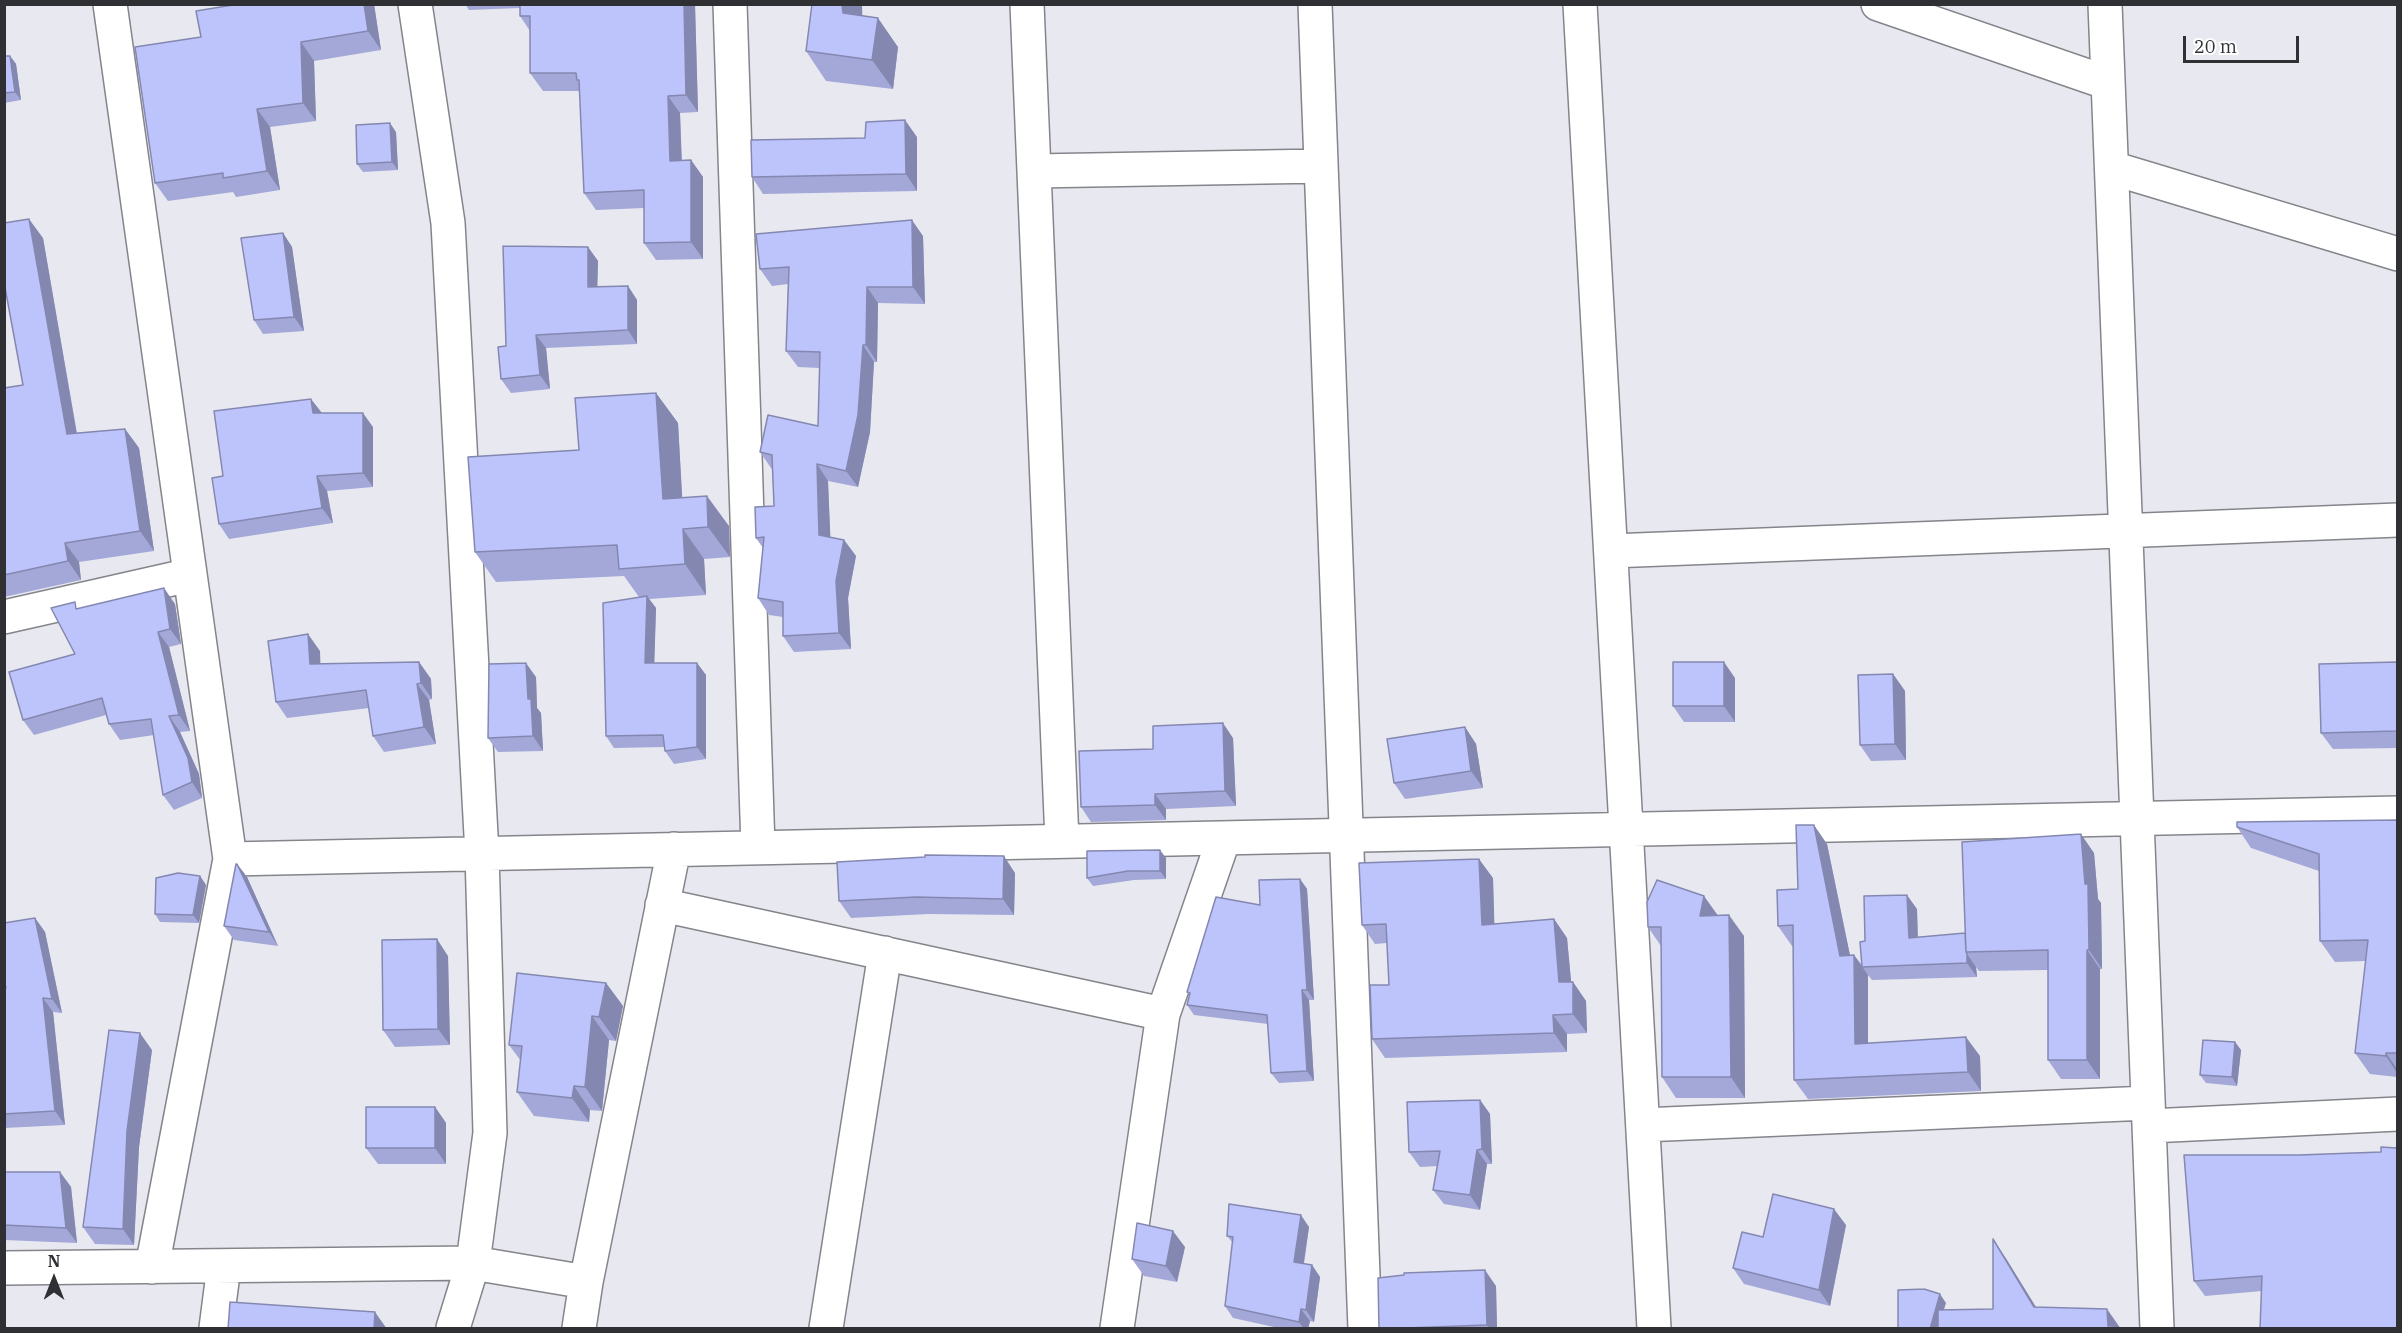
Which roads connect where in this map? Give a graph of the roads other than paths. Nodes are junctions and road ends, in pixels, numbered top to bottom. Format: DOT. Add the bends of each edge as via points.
graph roads {
  1 [pos="110,4"];
  2 [pos="415,4"];
  3 [pos="730,4"];
  4 [pos="1027,4"];
  5 [pos="1315,4"];
  6 [pos="1580,4"];
  7 [pos="1878,4"];
  8 [pos="2105,4"];
  9 [pos="2108,83"];
  10 [pos="1321,165"];
  11 [pos="2112,168"];
  12 [pos="1034,171"];
  13 [pos="2397,254"];
  14 [pos="2397,520"];
  15 [pos="2126,530"];
  16 [pos="1611,551"];
  17 [pos="190,575"];
  18 [pos="4,617"];
  19 [pos="2397,813"];
  20 [pos="2137,818"];
  21 [pos="1626,829"];
  22 [pos="1346,835"];
  23 [pos="1224,838"];
  24 [pos="1062,842"];
  25 [pos="758,847"];
  26 [pos="674,849"];
  27 [pos="482,854"];
  28 [pos="230,859"];
  29 [pos="662,905"];
  30 [pos="885,953"];
  31 [pos="1163,1014"];
  32 [pos="2397,1114"];
  33 [pos="2149,1115"];
  34 [pos="1642,1125"];
  35 [pos="473,1263"];
  36 [pos="225,1266"];
  37 [pos="152,1267"];
  38 [pos="4,1268"];
  39 [pos="586,1282"];
  40 [pos="216,1329"];
  41 [pos="453,1329"];
  42 [pos="579,1329"];
  43 [pos="826,1329"];
  44 [pos="1117,1329"];
  45 [pos="1365,1329"];
  46 [pos="1654,1329"];
  47 [pos="2157,1329"];
  1 -- 17 [label="street"];
  2 -- 27 [label="street" via="448,223"];
  3 -- 25 [label="street"];
  4 -- 12 [label="street"];
  5 -- 10 [label="street"];
  6 -- 16 [label="street"];
  7 -- 9 [label="street"];
  8 -- 9 [label="street"];
  9 -- 11 [label="street"];
  10 -- 12 [label="street"];
  10 -- 22 [label="street"];
  11 -- 13 [label="street"];
  11 -- 15 [label="street"];
  12 -- 24 [label="street"];
  14 -- 15 [label="street"];
  15 -- 16 [label="street"];
  15 -- 20 [label="street"];
  16 -- 21 [label="street"];
  17 -- 18 [label="street"];
  17 -- 28 [label="street"];
  19 -- 20 [label="street"];
  20 -- 21 [label="street"];
  20 -- 33 [label="street"];
  21 -- 22 [label="street"];
  21 -- 34 [label="street"];
  22 -- 23 [label="street"];
  22 -- 45 [label="street"];
  23 -- 24 [label="street"];
  23 -- 31 [label="street"];
  24 -- 25 [label="street"];
  25 -- 26 [label="street"];
  26 -- 27 [label="street"];
  26 -- 29 [label="street"];
  27 -- 28 [label="street"];
  27 -- 35 [label="street" via="490,1133"];
  28 -- 37 [label="street"];
  29 -- 30 [label="street"];
  29 -- 39 [label="street"];
  30 -- 31 [label="street"];
  30 -- 43 [label="street"];
  31 -- 44 [label="street"];
  32 -- 33 [label="street"];
  33 -- 34 [label="street"];
  33 -- 47 [label="street"];
  34 -- 46 [label="street"];
  35 -- 36 [label="street"];
  35 -- 39 [label="street"];
  35 -- 41 [label="street"];
  36 -- 37 [label="street"];
  36 -- 40 [label="street"];
  37 -- 38 [label="street"];
  39 -- 42 [label="street"];
}
